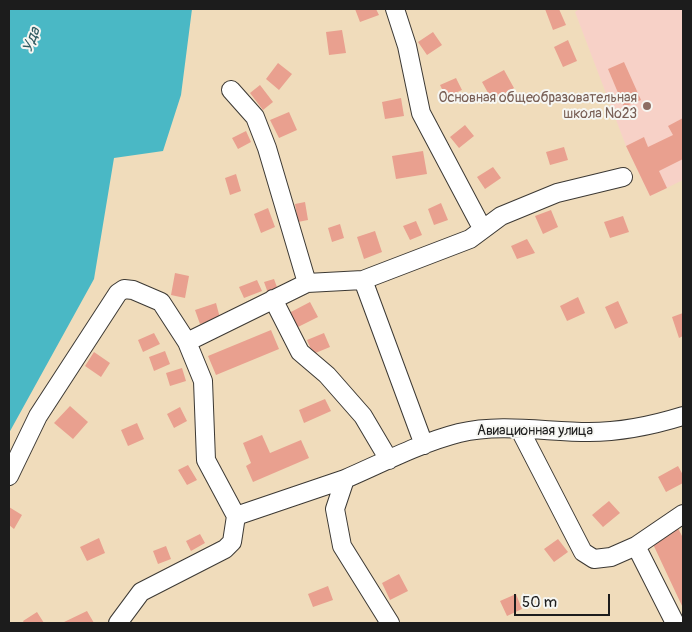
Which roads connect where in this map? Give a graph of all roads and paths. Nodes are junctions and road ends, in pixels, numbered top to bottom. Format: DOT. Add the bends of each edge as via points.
graph roads {
  1 [pos="395,9"];
  2 [pos="231,90"];
  3 [pos="623,177"];
  4 [pos="482,228"];
  5 [pos="364,280"];
  6 [pos="307,283"];
  7 [pos="273,300"];
  8 [pos="187,342"];
  9 [pos="683,416"];
  10 [pos="520,430"];
  11 [pos="424,445"];
  12 [pos="389,460"];
  13 [pos="9,476"];
  14 [pos="345,479"];
  15 [pos="683,514"];
  16 [pos="236,516"];
  17 [pos="636,546"];
  18 [pos="118,623"];
  19 [pos="390,623"];
  20 [pos="675,623"];
  1 -- 4 [label="street" via="407,46 421,113"];
  2 -- 6 [label="street" via="255,116"];
  3 -- 4 [label="street" via="557,193 501,216"];
  4 -- 5 [label="street" via="470,238"];
  5 -- 6 [label="street"];
  5 -- 11 [label="street"];
  6 -- 7 [label="street"];
  7 -- 8 [label="street"];
  7 -- 12 [label="street" via="300,352 363,416"];
  8 -- 13 [label="street" via="161,302 133,290 124,289 118,293 38,416"];
  8 -- 16 [label="street" via="203,381 206,460"];
  9 -- 10 [label="street, Авиационная улица" via="658,424 591,432"];
  10 -- 11 [label="street, Авиационная улица" via="460,433"];
  10 -- 17 [label="street" via="583,552 594,559 611,557"];
  11 -- 12 [label="street, Авиационная улица"];
  12 -- 14 [label="street, Авиационная улица"];
  14 -- 16 [label="street, Авиационная улица"];
  14 -- 19 [label="street" via="335,509 342,546"];
  15 -- 17 [label="street"];
  16 -- 18 [label="street" via="232,542 225,549 141,592"];
  17 -- 20 [label="street"];
}
